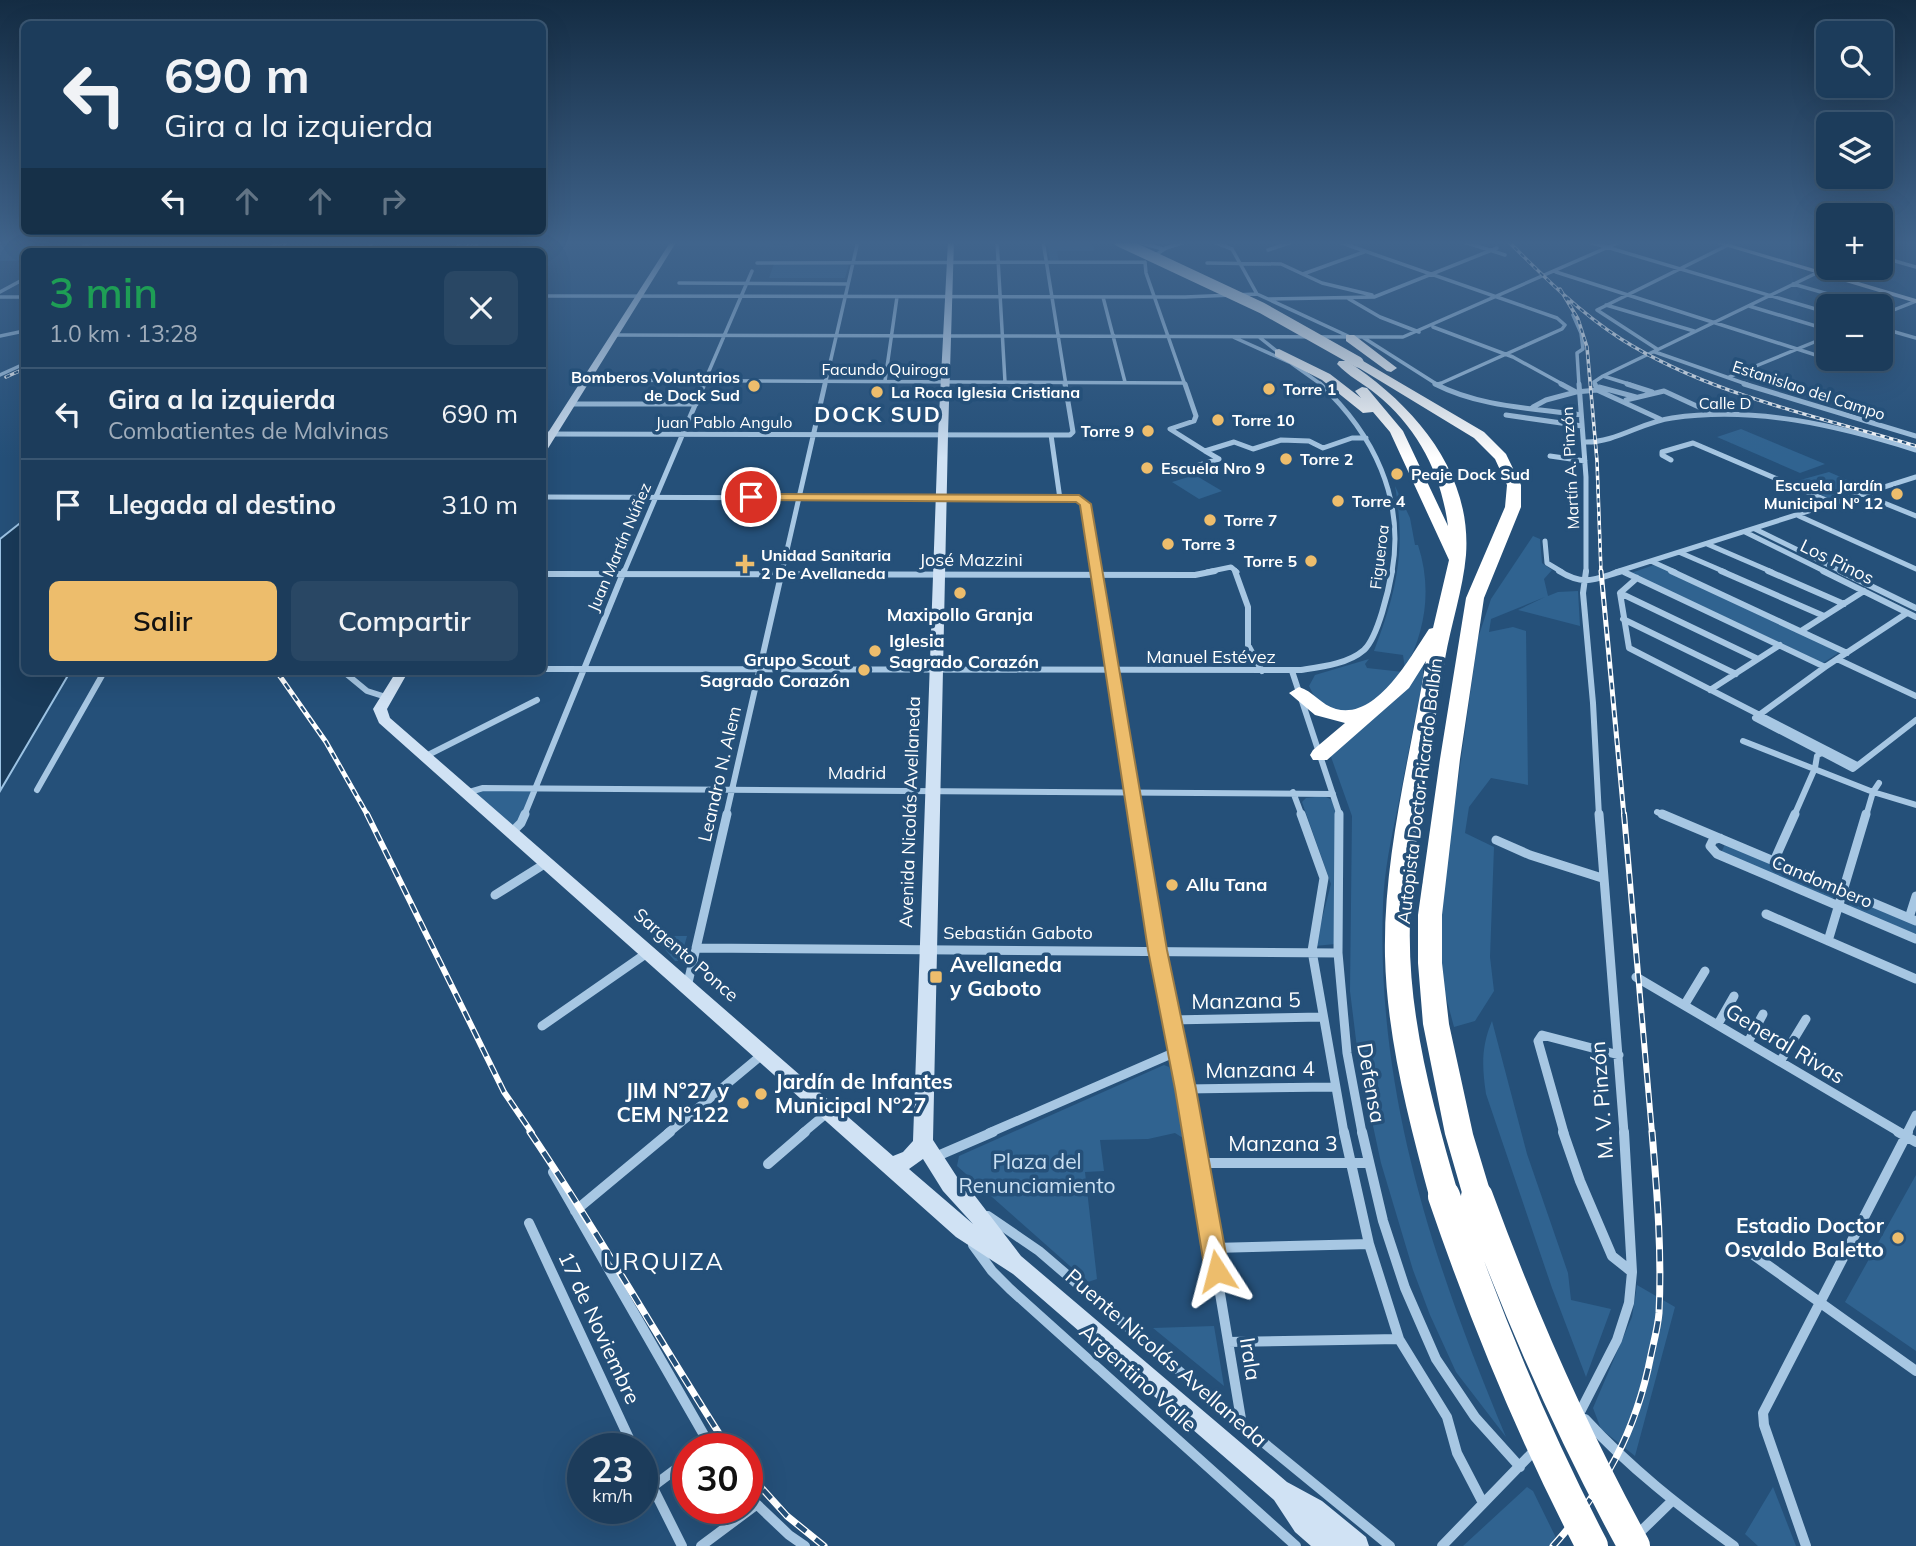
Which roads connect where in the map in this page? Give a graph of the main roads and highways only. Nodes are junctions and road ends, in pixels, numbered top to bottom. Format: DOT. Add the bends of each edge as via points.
graph roads {
  1 [pos="627,313"];
  2 [pos="948,313"];
  3 [pos="1248,313"];
  4 [pos="1271,313"];
  5 [pos="1356,338"];
  6 [pos="1279,353"];
  7 [pos="1339,365"];
  8 [pos="548,434"];
  9 [pos="1479,435"];
  10 [pos="1405,448"];
  11 [pos="1457,560"];
  12 [pos="1442,621"];
  13 [pos="400,675"];
  14 [pos="1300,693"];
  15 [pos="1368,713"];
  16 [pos="1320,755"];
  17 [pos="1420,1021"];
  18 [pos="927,1150"];
  19 [pos="890,1165"];
  20 [pos="1020,1267"];
  21 [pos="1279,1490"];
  22 [pos="1329,1546"];
  23 [pos="1357,1546"];
  24 [pos="1591,1546"];
  25 [pos="1634,1546"];
  1 -- 8 [label="main road"];
  2 -- 18 [label="main road, Avenida Nicolás Avellaneda" via="932,789"];
  3 -- 7 [label="highway"];
  4 -- 9 [label="highway, Autopista Doctor Ricardo Balbín, bridge"];
  5 -- 9 [label="highway"];
  6 -- 10 [label="highway" via="1343,388"];
  7 -- 10 [label="highway" via="1377,406"];
  7 -- 11 [label="highway, Autopista Doctor Ricardo Balbín" via="1394,402 1433,448 1453,508"];
  9 -- 17 [label="highway, Autopista Doctor Ricardo Balbín" via="1509,470 1515,501 1479,583 1469,626 1432,890"];
  10 -- 11 [label="highway"];
  11 -- 12 [label="highway, Autopista Doctor Ricardo Balbín"];
  12 -- 15 [label="highway" via="1402,684"];
  12 -- 17 [label="highway, Autopista Doctor Ricardo Balbín" via="1398,920 1399,980"];
  13 -- 19 [label="main road, Sargento Ponce" via="380,712 384,720"];
  14 -- 15 [label="highway" via="1314,707 1332,715"];
  15 -- 16 [label="highway"];
  17 -- 24 [label="highway, Autopista Doctor Ricardo Balbín, bridge" via="1426,1131 1465,1259 1509,1372"];
  17 -- 25 [label="highway, Autopista Doctor Ricardo Balbín, bridge" via="1495,1248 1544,1369"];
  18 -- 19 [label="main road"];
  18 -- 20 [label="main road"];
  19 -- 20 [label="main road, Sargento Ponce" via="963,1230"];
  20 -- 21 [label="main road, Puente Nicolás Avellaneda"];
  21 -- 22 [label="main road, Puente Nicolás Avellaneda"];
  21 -- 23 [label="main road, Puente Nicolás Avellaneda" via="1314,1510"];
}
